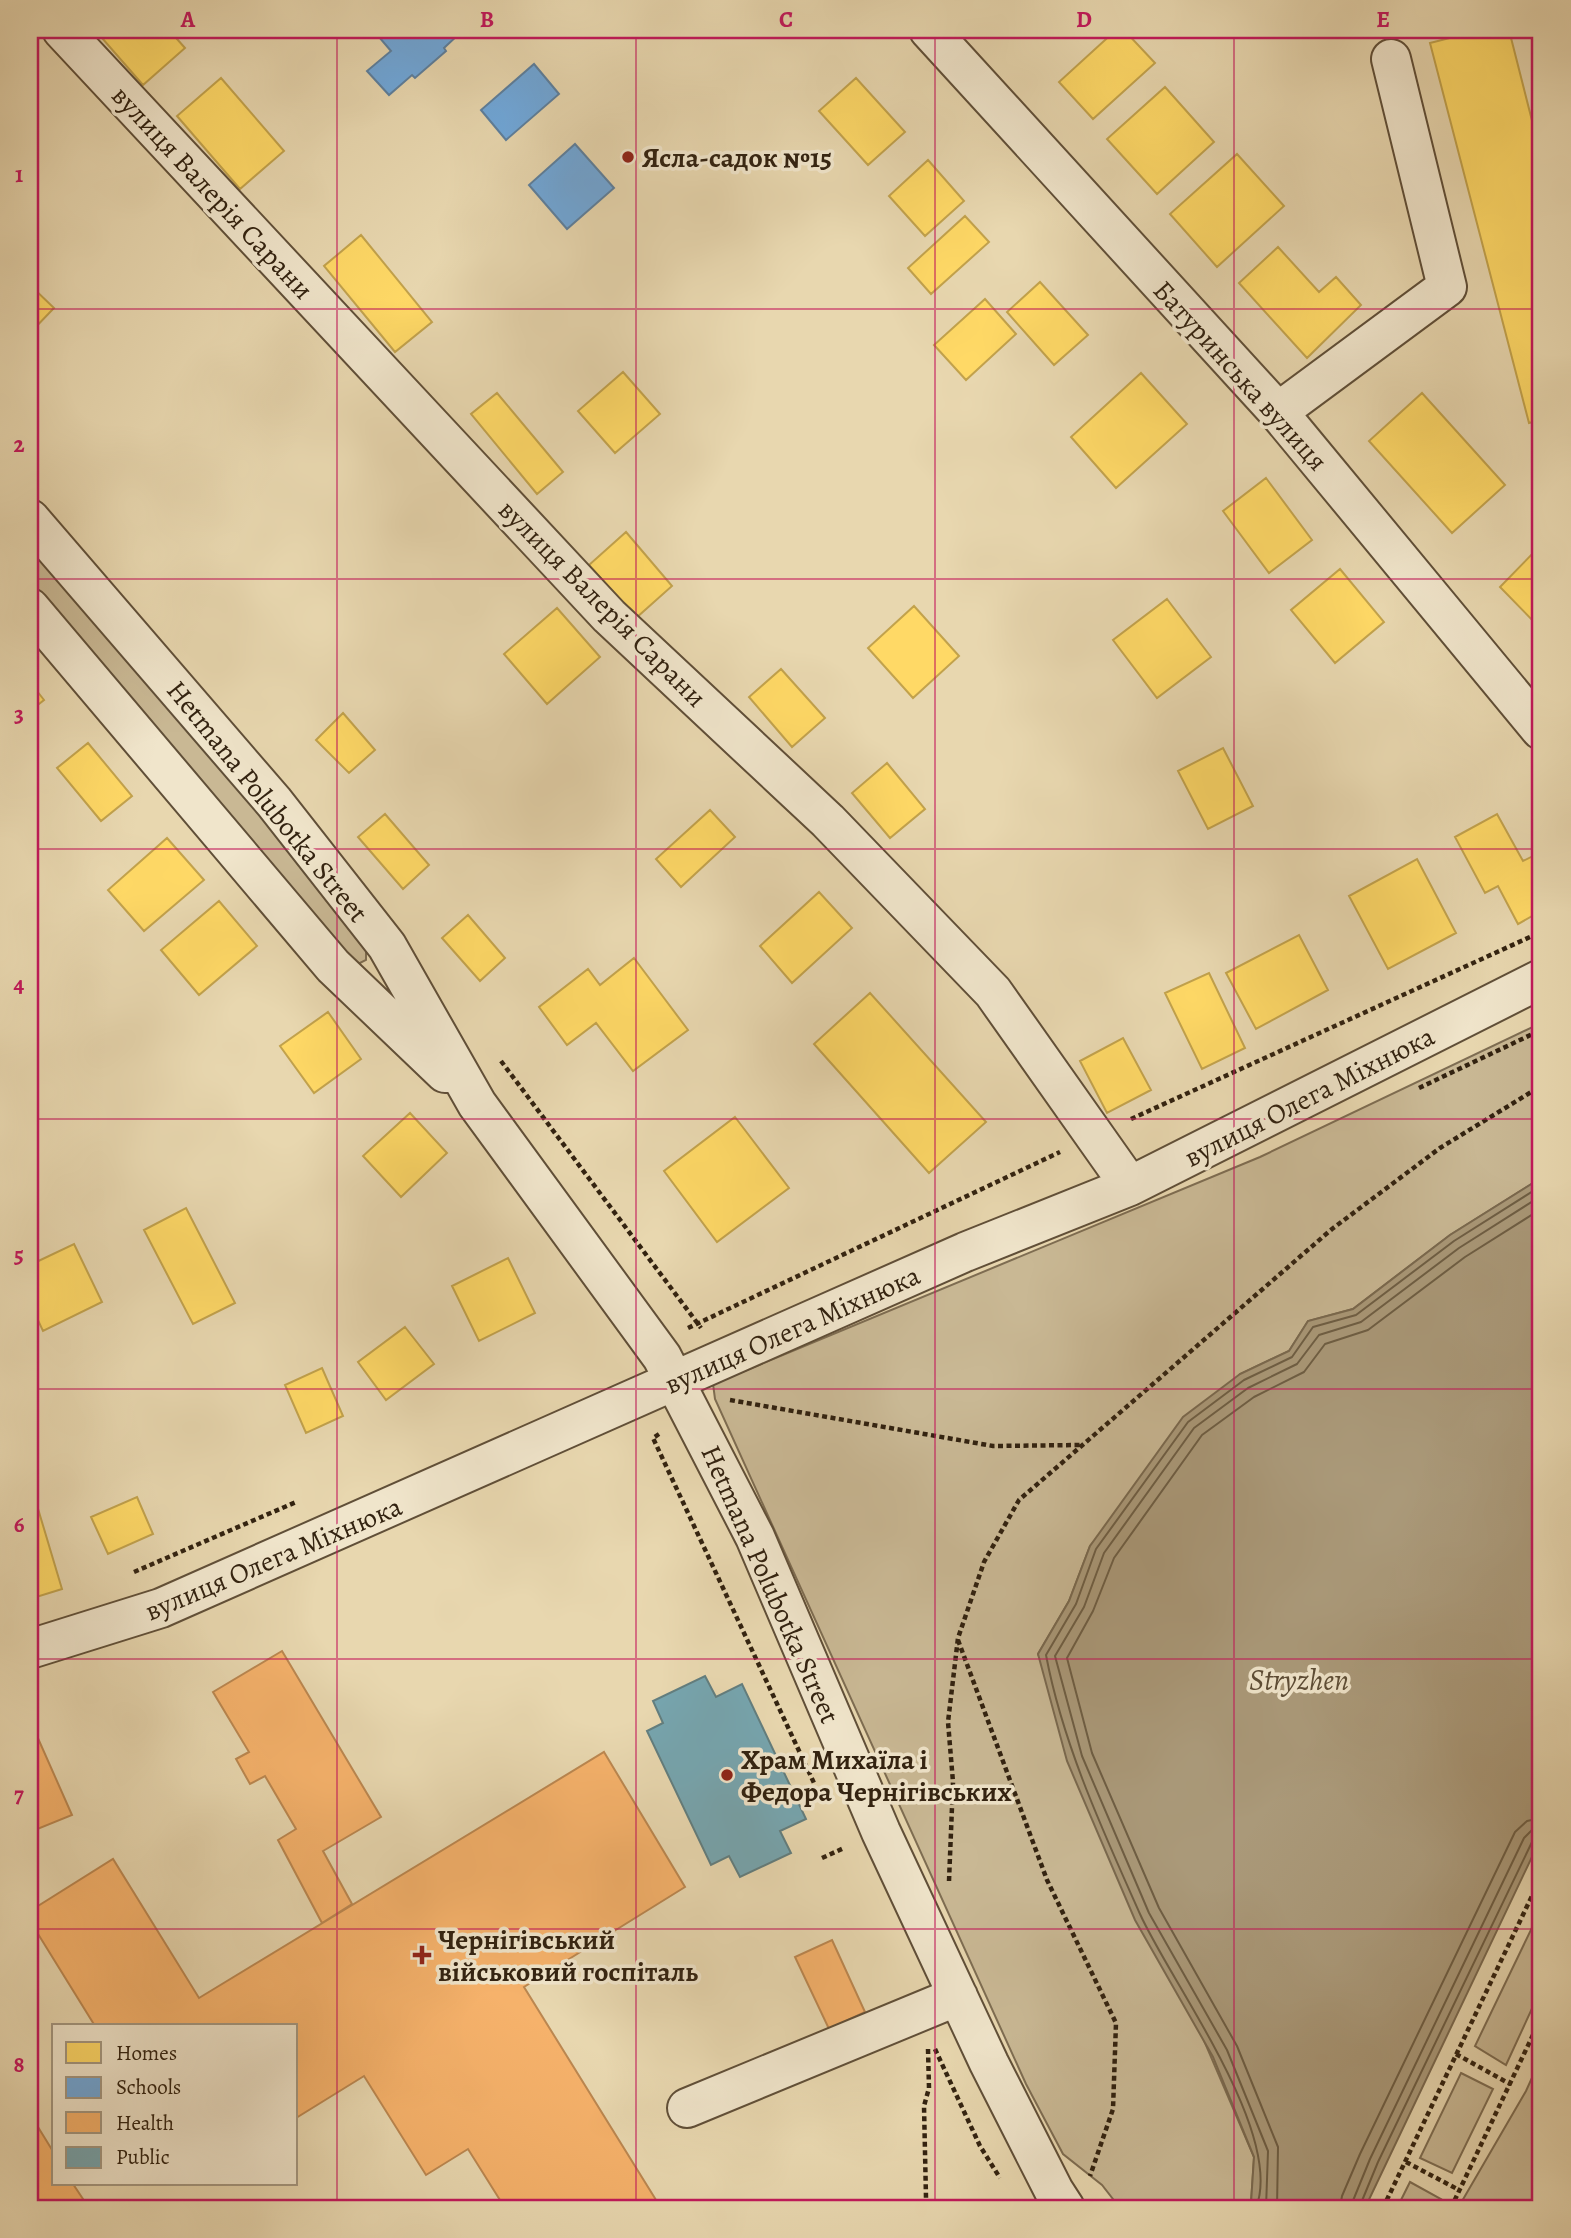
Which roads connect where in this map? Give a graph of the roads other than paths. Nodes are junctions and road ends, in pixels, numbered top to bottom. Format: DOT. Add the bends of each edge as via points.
graph roads {
  1 [pos="62,30"];
  2 [pos="929,30"];
  3 [pos="1391,59"];
  4 [pos="1278,412"];
  5 [pos="30,519"];
  6 [pos="30,608"];
  7 [pos="1541,730"];
  8 [pos="1541,979"];
  9 [pos="477,1104"];
  10 [pos="1130,1186"];
  11 [pos="674,1380"];
  12 [pos="30,1649"];
  13 [pos="946,2001"];
  14 [pos="687,2108"];
  15 [pos="1065,2208"];
  1 -- 10 [label="street, вулиця Валерія Сарани" via="609,616 828,821 993,992"];
  2 -- 4 [label="street, Батуринська вулиця"];
  3 -- 4 [label="street" via="1447,287"];
  4 -- 7 [label="street, Батуринська вулиця"];
  5 -- 9 [label="street, Hetmana Polubotka Street" via="274,802 387,946"];
  6 -- 9 [label="street, Hetmana Polubotka Street" via="333,966"];
  8 -- 10 [label="street, вулиця Олега Міхнюка"];
  9 -- 11 [label="street, Hetmana Polubotka Street" via="643,1329"];
  10 -- 11 [label="street, вулиця Олега Міхнюка" via="965,1252"];
  11 -- 12 [label="street, вулиця Олега Міхнюка" via="161,1608"];
  11 -- 13 [label="street, Hetmana Polubotka Street" via="755,1537 881,1832"];
  13 -- 14 [label="street"];
  13 -- 15 [label="street, Hetmana Polubotka Street" via="989,2063"];
}
